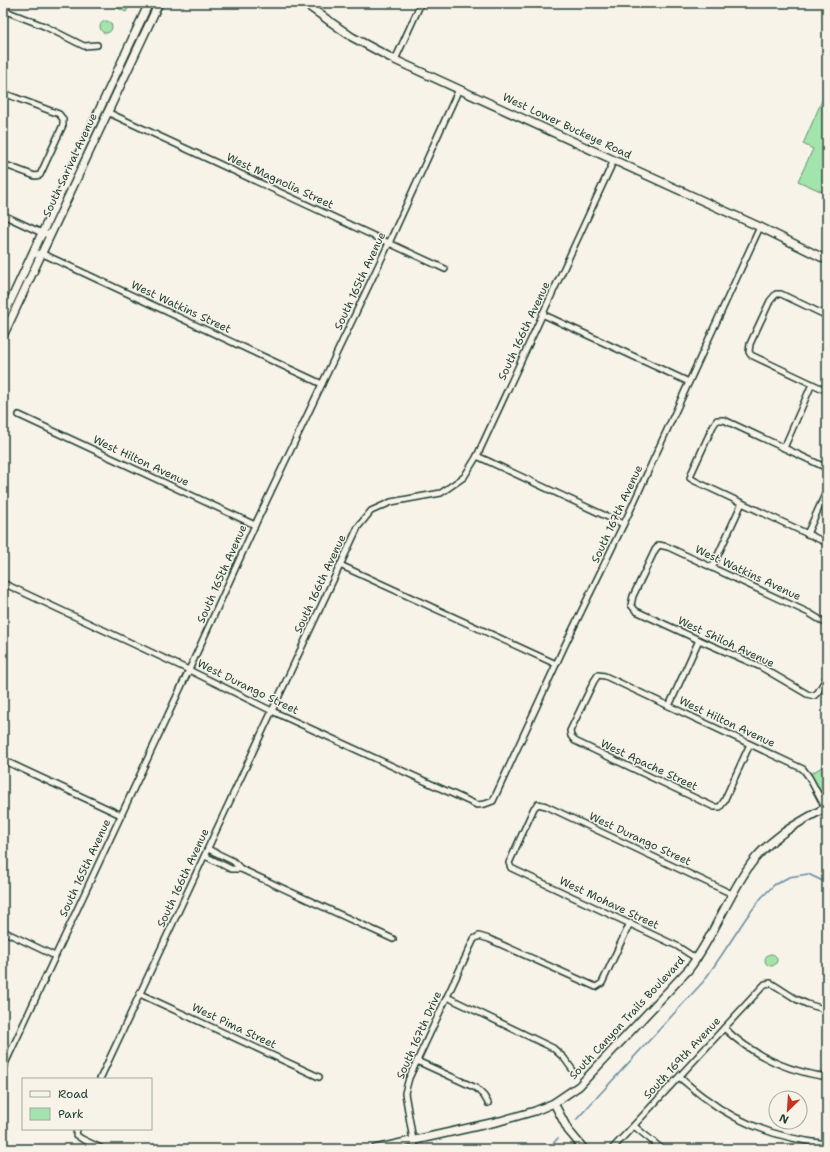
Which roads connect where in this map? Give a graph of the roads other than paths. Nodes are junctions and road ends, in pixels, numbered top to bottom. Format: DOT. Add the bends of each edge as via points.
graph roads {
  1 [pos="149,3"];
  2 [pos="159,3"];
  3 [pos="304,3"];
  4 [pos="421,3"];
  5 [pos="3,10"];
  6 [pos="97,45"];
  7 [pos="395,60"];
  8 [pos="459,89"];
  9 [pos="3,92"];
  10 [pos="100,108"];
  11 [pos="107,112"];
  12 [pos="614,160"];
  13 [pos="3,164"];
  14 [pos="3,215"];
  15 [pos="760,227"];
  16 [pos="51,232"];
  17 [pos="42,233"];
  18 [pos="389,243"];
  19 [pos="41,253"];
  20 [pos="32,255"];
  21 [pos="827,260"];
  22 [pos="445,269"];
  23 [pos="542,314"];
  24 [pos="827,316"];
  25 [pos="3,317"];
  26 [pos="3,336"];
  27 [pos="689,382"];
  28 [pos="322,384"];
  29 [pos="812,384"];
  30 [pos="827,391"];
  31 [pos="19,415"];
  32 [pos="784,448"];
  33 [pos="478,456"];
  34 [pos="827,468"];
  35 [pos="827,490"];
  36 [pos="742,503"];
  37 [pos="255,524"];
  38 [pos="623,524"];
  39 [pos="806,534"];
  40 [pos="827,543"];
  41 [pos="340,565"];
  42 [pos="712,568"];
  43 [pos="3,583"];
  44 [pos="631,605"];
  45 [pos="827,624"];
  46 [pos="699,640"];
  47 [pos="556,664"];
  48 [pos="189,670"];
  49 [pos="827,677"];
  50 [pos="668,706"];
  51 [pos="272,710"];
  52 [pos="571,736"];
  53 [pos="750,744"];
  54 [pos="3,760"];
  55 [pos="485,804"];
  56 [pos="538,804"];
  57 [pos="826,808"];
  58 [pos="121,815"];
  59 [pos="208,849"];
  60 [pos="205,856"];
  61 [pos="226,857"];
  62 [pos="222,864"];
  63 [pos="241,869"];
  64 [pos="732,894"];
  65 [pos="630,923"];
  66 [pos="3,931"];
  67 [pos="393,939"];
  68 [pos="55,956"];
  69 [pos="697,959"];
  70 [pos="140,994"];
  71 [pos="447,997"];
  72 [pos="827,1010"];
  73 [pos="724,1028"];
  74 [pos="417,1061"];
  75 [pos="3,1068"];
  76 [pos="572,1069"];
  77 [pos="679,1077"];
  78 [pos="827,1077"];
  79 [pos="100,1078"];
  80 [pos="319,1078"];
  81 [pos="554,1103"];
  82 [pos="488,1104"];
  83 [pos="634,1126"];
  84 [pos="77,1132"];
  85 [pos="413,1140"];
  86 [pos="827,1144"];
  87 [pos="103,1149"];
  88 [pos="375,1149"];
  89 [pos="416,1149"];
  90 [pos="584,1149"];
  91 [pos="612,1149"];
  92 [pos="662,1149"];
  1 -- 10 [label="main road, South Sarival Avenue"];
  2 -- 11 [label="main road, South Sarival Avenue"];
  3 -- 7 [label="main road, West Lower Buckeye Road" via="352,37"];
  4 -- 7 [label="street"];
  5 -- 6 [label="street" via="44,26 84,46"];
  7 -- 8 [label="main road, West Lower Buckeye Road"];
  8 -- 12 [label="main road, West Lower Buckeye Road"];
  8 -- 18 [label="street, South 165th Avenue"];
  9 -- 13 [label="street" via="59,114 63,119 40,175 35,176"];
  10 -- 11 [label="main road"];
  10 -- 17 [label="main road, South Sarival Avenue"];
  11 -- 16 [label="main road, South Sarival Avenue"];
  11 -- 18 [label="street, West Magnolia Street"];
  12 -- 15 [label="main road, West Lower Buckeye Road"];
  12 -- 23 [label="street, South 166th Avenue"];
  14 -- 17 [label="street"];
  15 -- 21 [label="main road, West Lower Buckeye Road"];
  15 -- 27 [label="street, South 167th Avenue"];
  16 -- 17 [label="street"];
  16 -- 19 [label="main road, South Sarival Avenue"];
  17 -- 20 [label="main road, South Sarival Avenue"];
  18 -- 22 [label="street, West Magnolia Street"];
  18 -- 28 [label="street, South 165th Avenue"];
  19 -- 20 [label="street"];
  19 -- 26 [label="main road, South Sarival Avenue"];
  19 -- 28 [label="street, West Watkins Street"];
  20 -- 25 [label="main road, South Sarival Avenue"];
  23 -- 27 [label="street"];
  23 -- 33 [label="street, South 166th Avenue"];
  24 -- 29 [label="street" via="776,294 770,301 748,352"];
  27 -- 38 [label="street, South 167th Avenue"];
  28 -- 37 [label="street, South 165th Avenue"];
  29 -- 30 [label="street"];
  29 -- 32 [label="street"];
  31 -- 37 [label="street, West Hilton Avenue"];
  32 -- 34 [label="street"];
  32 -- 36 [label="street" via="724,420 717,420 690,478"];
  33 -- 38 [label="street"];
  33 -- 41 [label="street, South 166th Avenue" via="464,477 441,493 391,502 371,511 358,527"];
  35 -- 39 [label="street"];
  36 -- 39 [label="street"];
  36 -- 42 [label="street"];
  37 -- 48 [label="street, South 165th Avenue"];
  38 -- 47 [label="street, South 167th Avenue"];
  39 -- 40 [label="street"];
  41 -- 47 [label="street"];
  41 -- 51 [label="street, South 166th Avenue"];
  42 -- 44 [label="street, West Watkins Avenue" via="659,545"];
  42 -- 45 [label="street, West Watkins Avenue" via="809,613"];
  43 -- 48 [label="street, West Durango Street"];
  44 -- 46 [label="street, West Shiloh Avenue" via="636,611"];
  46 -- 49 [label="street, West Shiloh Avenue" via="762,667 814,696"];
  46 -- 50 [label="street"];
  47 -- 55 [label="street, South 167th Avenue" via="493,801"];
  48 -- 51 [label="street, West Durango Street"];
  48 -- 58 [label="street, South 165th Avenue"];
  50 -- 52 [label="street, West Hilton Avenue" via="598,675 570,731"];
  50 -- 53 [label="street, West Hilton Avenue"];
  51 -- 55 [label="street, West Durango Street" via="477,805"];
  51 -- 59 [label="street, South 166th Avenue"];
  52 -- 53 [label="street, West Apache Street" via="582,745 714,807 720,807"];
  53 -- 57 [label="street, West Hilton Avenue" via="803,769"];
  54 -- 58 [label="street"];
  56 -- 64 [label="street, West Durango Street"];
  56 -- 65 [label="street, West Mohave Street" via="509,863 511,868"];
  57 -- 64 [label="main road, South Canyon Trails Boulevard" via="786,830 765,848 746,870"];
  58 -- 68 [label="street, South 165th Avenue"];
  59 -- 60 [label="street, South 166th Avenue"];
  59 -- 61 [label="street"];
  60 -- 62 [label="street"];
  60 -- 70 [label="street, South 166th Avenue"];
  61 -- 62 [label="street"];
  61 -- 63 [label="street"];
  62 -- 63 [label="street" via="231,869"];
  63 -- 67 [label="street"];
  64 -- 69 [label="main road, South Canyon Trails Boulevard"];
  65 -- 69 [label="street, West Mohave Street"];
  65 -- 71 [label="street, South 167th Drive" via="602,983 596,987 479,936 474,939"];
  66 -- 68 [label="street"];
  68 -- 75 [label="street, South 165th Avenue"];
  69 -- 81 [label="main road, South Canyon Trails Boulevard" via="592,1073 579,1086"];
  70 -- 79 [label="street, South 166th Avenue"];
  70 -- 80 [label="street, West Pima Street"];
  71 -- 74 [label="street, South 167th Drive"];
  71 -- 76 [label="street" via="553,1048"];
  72 -- 73 [label="street, South 169th Avenue" via="801,1001 768,982"];
  73 -- 77 [label="street, South 169th Avenue"];
  73 -- 78 [label="street" via="744,1045 769,1060 805,1073"];
  74 -- 82 [label="street" via="476,1088"];
  74 -- 85 [label="street, South 167th Drive" via="409,1078 406,1093"];
  77 -- 83 [label="street, South 169th Avenue"];
  77 -- 86 [label="street" via="709,1101 743,1121 778,1135"];
  81 -- 85 [label="main road, South Canyon Trails Boulevard" via="500,1121"];
  81 -- 90 [label="main road" via="571,1134"];
  83 -- 91 [label="street, South 169th Avenue"];
  83 -- 92 [label="street"];
  84 -- 87 [label="street" via="82,1139"];
  85 -- 88 [label="main road, South Canyon Trails Boulevard"];
  85 -- 89 [label="street, South 167th Drive"];
}
